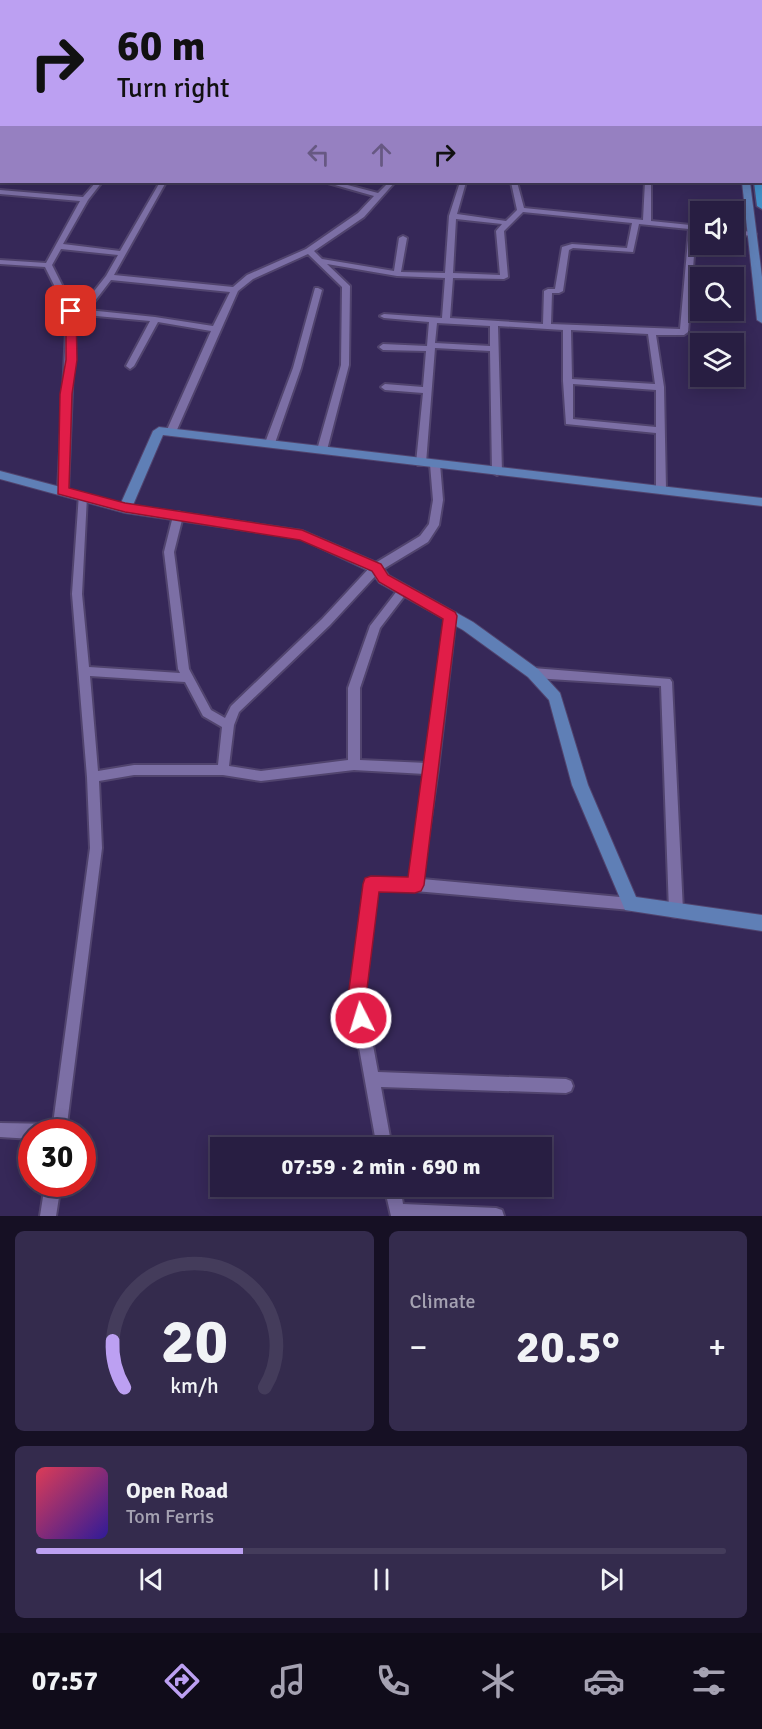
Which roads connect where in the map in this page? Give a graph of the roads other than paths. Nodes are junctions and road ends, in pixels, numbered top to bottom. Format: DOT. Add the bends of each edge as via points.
graph roads {
  1 [pos="98,183"];
  2 [pos="162,183"];
  3 [pos="334,183"];
  4 [pos="391,183"];
  5 [pos="463,183"];
  6 [pos="514,183"];
  7 [pos="648,183"];
  8 [pos="746,183"];
  9 [pos="759,183"];
  10 [pos="0,192"];
  11 [pos="377,195"];
  12 [pos="84,199"];
  13 [pos="762,206"];
  14 [pos="521,210"];
  15 [pos="453,216"];
  16 [pos="636,221"];
  17 [pos="647,222"];
  18 [pos="508,223"];
  19 [pos="690,226"];
  20 [pos="744,233"];
  21 [pos="752,234"];
  22 [pos="403,237"];
  23 [pos="58,246"];
  24 [pos="309,251"];
  25 [pos="121,253"];
  26 [pos="694,255"];
  27 [pos="322,261"];
  28 [pos="4,262"];
  29 [pos="759,262"];
  30 [pos="48,265"];
  31 [pos="0,274"];
  32 [pos="397,274"];
  33 [pos="451,275"];
  34 [pos="109,277"];
  35 [pos="235,290"];
  36 [pos="318,290"];
  37 [pos="71,311"];
  38 [pos="83,311"];
  39 [pos="384,316"];
  40 [pos="155,319"];
  41 [pos="433,320"];
  42 [pos="446,320"];
  43 [pos="762,320"];
  44 [pos="494,324"];
  45 [pos="547,326"];
  46 [pos="567,327"];
  47 [pos="216,329"];
  48 [pos="652,332"];
  49 [pos="383,347"];
  50 [pos="431,347"];
  51 [pos="493,349"];
  52 [pos="130,366"];
  53 [pos="567,381"];
  54 [pos="385,387"];
  55 [pos="660,387"];
  56 [pos="427,390"];
  57 [pos="662,430"];
  58 [pos="171,432"];
  59 [pos="270,443"];
  60 [pos="322,450"];
  61 [pos="421,463"];
  62 [pos="435,464"];
  63 [pos="497,472"];
  64 [pos="0,475"];
  65 [pos="661,490"];
  66 [pos="63,491"];
  67 [pos="82,496"];
  68 [pos="762,502"];
  69 [pos="125,508"];
  70 [pos="178,516"];
  71 [pos="376,568"];
  72 [pos="404,590"];
  73 [pos="451,616"];
  74 [pos="84,671"];
  75 [pos="533,673"];
  76 [pos="189,678"];
  77 [pos="228,725"];
  78 [pos="354,765"];
  79 [pos="432,769"];
  80 [pos="223,770"];
  81 [pos="93,777"];
  82 [pos="415,885"];
  83 [pos="631,904"];
  84 [pos="676,911"];
  85 [pos="762,923"];
  86 [pos="372,1079"];
  87 [pos="566,1086"];
  88 [pos="61,1119"];
  89 [pos="0,1130"];
  90 [pos="18,1131"];
  91 [pos="383,1137"];
  92 [pos="51,1197"];
  93 [pos="393,1197"];
  94 [pos="394,1215"];
  95 [pos="48,1216"];
  96 [pos="496,1216"];
  1 -- 12 [label="street"];
  2 -- 25 [label="street"];
  3 -- 11 [label="street"];
  4 -- 11 [label="street"];
  5 -- 15 [label="street"];
  6 -- 14 [label="street"];
  7 -- 17 [label="street"];
  8 -- 21 [label="street"];
  9 -- 13 [label="main road"];
  10 -- 12 [label="street"];
  11 -- 24 [label="street" via="361,215"];
  12 -- 23 [label="street"];
  14 -- 16 [label="street"];
  14 -- 18 [label="street"];
  15 -- 18 [label="street"];
  15 -- 33 [label="street"];
  16 -- 17 [label="street"];
  16 -- 45 [label="street" via="630,250 572,246 565,249 559,291 548,291"];
  17 -- 19 [label="street"];
  18 -- 33 [label="street" via="500,231 504,278"];
  20 -- 21 [label="street"];
  21 -- 29 [label="street"];
  22 -- 32 [label="street"];
  23 -- 25 [label="street"];
  23 -- 30 [label="street"];
  24 -- 27 [label="street"];
  24 -- 35 [label="street" via="250,277"];
  25 -- 34 [label="street"];
  26 -- 48 [label="street" via="684,332"];
  27 -- 32 [label="street"];
  27 -- 60 [label="street" via="346,286 345,365"];
  28 -- 30 [label="street"];
  28 -- 31 [label="street"];
  29 -- 43 [label="street"];
  30 -- 37 [label="street"];
  32 -- 33 [label="street"];
  33 -- 42 [label="street"];
  34 -- 35 [label="street"];
  34 -- 38 [label="street"];
  35 -- 47 [label="street"];
  36 -- 59 [label="street" via="297,368"];
  37 -- 38 [label="street"];
  37 -- 66 [label="street"];
  38 -- 40 [label="street"];
  39 -- 41 [label="street"];
  40 -- 47 [label="street"];
  40 -- 52 [label="street"];
  41 -- 42 [label="street"];
  41 -- 50 [label="street"];
  42 -- 44 [label="street"];
  44 -- 45 [label="street"];
  44 -- 51 [label="street"];
  45 -- 46 [label="street"];
  46 -- 48 [label="street"];
  46 -- 53 [label="street"];
  47 -- 58 [label="street"];
  48 -- 55 [label="street"];
  49 -- 50 [label="street"];
  50 -- 51 [label="street"];
  50 -- 56 [label="street"];
  51 -- 63 [label="street"];
  53 -- 55 [label="street"];
  53 -- 57 [label="street" via="569,422"];
  54 -- 56 [label="street"];
  55 -- 57 [label="street"];
  56 -- 61 [label="street"];
  57 -- 65 [label="street"];
  58 -- 59 [label="street"];
  58 -- 69 [label="street" via="159,430"];
  59 -- 60 [label="street"];
  60 -- 61 [label="street"];
  61 -- 62 [label="street"];
  62 -- 63 [label="street"];
  62 -- 71 [label="street" via="438,500 434,525 424,539"];
  63 -- 65 [label="street"];
  64 -- 66 [label="street"];
  65 -- 68 [label="street"];
  66 -- 67 [label="street"];
  67 -- 69 [label="street"];
  67 -- 74 [label="street" via="77,594"];
  69 -- 70 [label="street"];
  70 -- 71 [label="street" via="302,535"];
  70 -- 76 [label="street" via="169,552 184,669"];
  71 -- 72 [label="street" via="384,579"];
  71 -- 77 [label="street" via="235,709"];
  72 -- 73 [label="street"];
  72 -- 78 [label="street" via="375,626 354,688"];
  73 -- 75 [label="street"];
  73 -- 79 [label="street"];
  74 -- 76 [label="street"];
  74 -- 81 [label="street"];
  75 -- 83 [label="street" via="555,697 580,785"];
  75 -- 84 [label="street" via="666,682"];
  76 -- 77 [label="street" via="207,713"];
  77 -- 80 [label="street"];
  78 -- 79 [label="street"];
  78 -- 80 [label="street" via="261,776"];
  79 -- 82 [label="street"];
  80 -- 81 [label="street" via="134,770"];
  81 -- 88 [label="street" via="96,848"];
  82 -- 83 [label="street"];
  82 -- 86 [label="street" via="371,884 357,997"];
  83 -- 84 [label="street"];
  84 -- 85 [label="street"];
  86 -- 87 [label="street"];
  86 -- 91 [label="street"];
  89 -- 90 [label="street"];
  92 -- 95 [label="street"];
  93 -- 94 [label="street"];
  94 -- 96 [label="street"];
}
